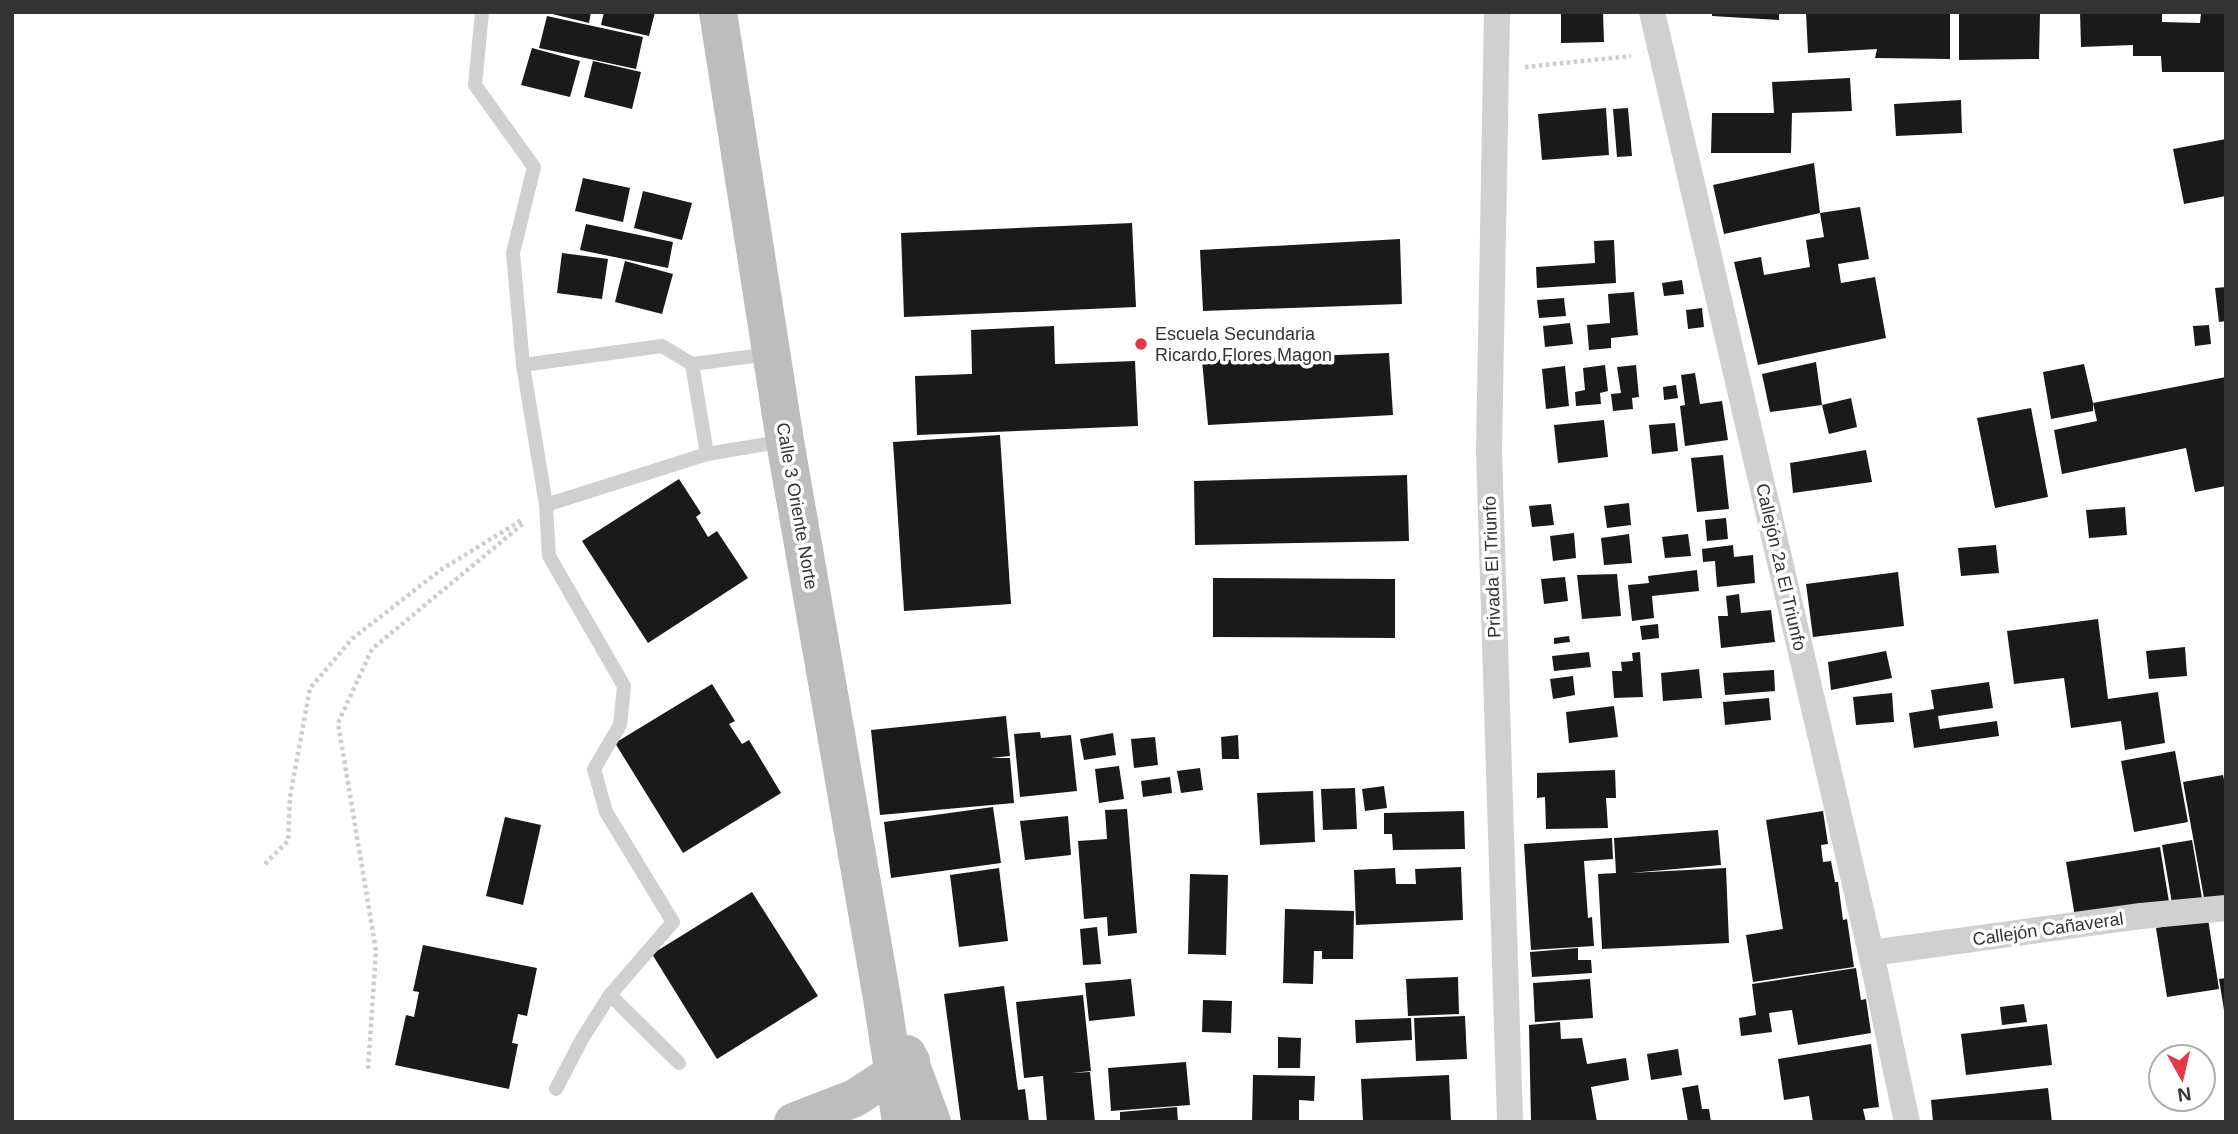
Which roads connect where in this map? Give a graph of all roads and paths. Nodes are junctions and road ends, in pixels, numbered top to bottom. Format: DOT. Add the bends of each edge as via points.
graph roads {
  1 [pos="482,12"];
  2 [pos="718,12"];
  3 [pos="1497,12"];
  4 [pos="1652,12"];
  5 [pos="1661,53"];
  6 [pos="1496,70"];
  7 [pos="773,354"];
  8 [pos="692,364"];
  9 [pos="523,365"];
  10 [pos="785,441"];
  11 [pos="707,454"];
  12 [pos="546,505"];
  13 [pos="265,864"];
  14 [pos="2226,908"];
  15 [pos="1871,953"];
  16 [pos="610,995"];
  17 [pos="679,1063"];
  18 [pos="902,1067"];
  19 [pos="368,1069"];
  20 [pos="556,1089"];
  21 [pos="793,1122"];
  22 [pos="901,1122"];
  23 [pos="932,1122"];
  24 [pos="1510,1122"];
  25 [pos="1907,1122"];
  1 -- 9 [label="lane" via="475,85 534,167 513,253"];
  2 -- 7 [label="street, Calle 3 Oriente Norte"];
  3 -- 6 [label="street, Privada El Triunfo"];
  4 -- 5 [label="street, Callejón 2a El Triunfo"];
  5 -- 6 [label="path"];
  5 -- 15 [label="street, Callejón 2a El Triunfo"];
  6 -- 24 [label="street, Privada El Triunfo" via="1489,451"];
  7 -- 8 [label="lane"];
  7 -- 10 [label="street, Calle 3 Oriente Norte"];
  8 -- 9 [label="lane" via="662,346"];
  8 -- 11 [label="lane"];
  9 -- 12 [label="lane"];
  10 -- 11 [label="lane"];
  10 -- 18 [label="street, Calle 3 Oriente Norte" via="882,998"];
  11 -- 12 [label="lane"];
  12 -- 13 [label="path" via="442,569 353,638 310,688 290,797 288,841"];
  12 -- 16 [label="lane" via="549,556 624,686 620,725 594,769 606,812 673,922"];
  12 -- 19 [label="path" via="372,649 338,723 376,951"];
  14 -- 15 [label="street, Callejón Cañaveral"];
  15 -- 25 [label="street, Callejón 2a El Triunfo"];
  16 -- 17 [label="lane"];
  16 -- 20 [label="lane"];
  18 -- 21 [label="street" via="855,1098"];
  18 -- 22 [label="street, Calle 3 Oriente Norte"];
  18 -- 23 [label="street, Calle 3 Oriente Norte"];
}
